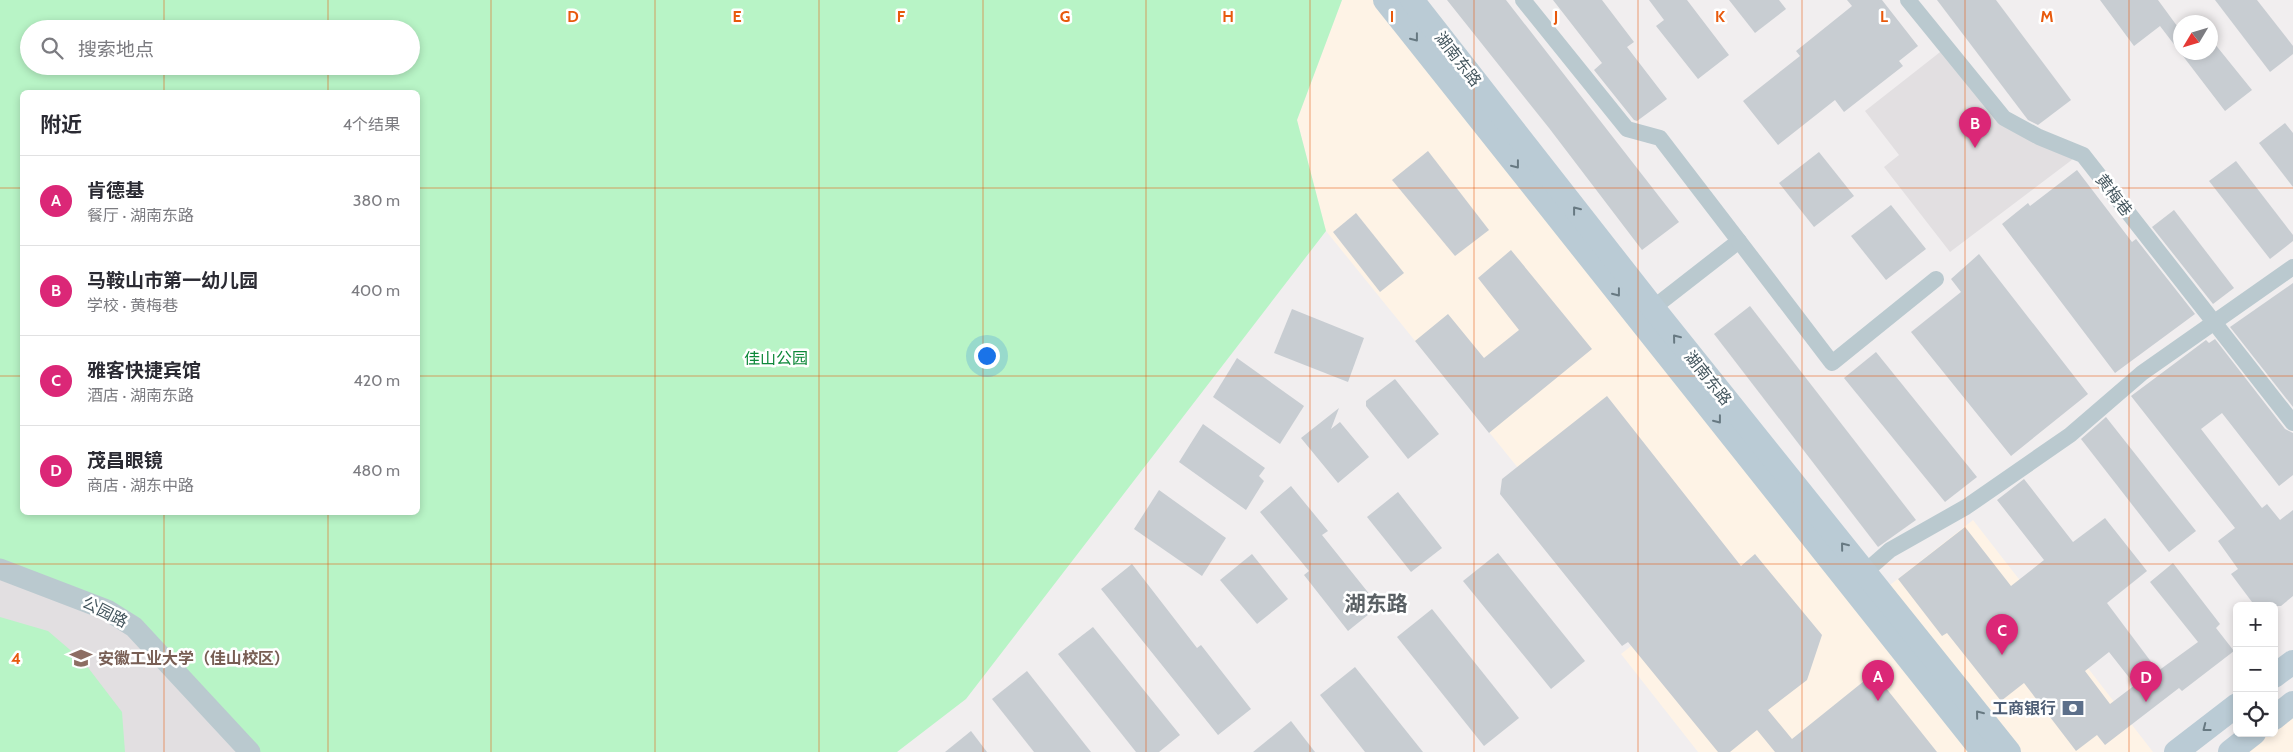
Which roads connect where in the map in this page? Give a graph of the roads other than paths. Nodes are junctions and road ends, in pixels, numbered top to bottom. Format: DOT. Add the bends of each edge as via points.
graph roads {
  1 [pos="1385,0"];
  2 [pos="1412,0"];
  3 [pos="1523,0"];
  4 [pos="1908,0"];
  5 [pos="1739,241"];
  6 [pos="2293,266"];
  7 [pos="1936,279"];
  8 [pos="1652,308"];
  9 [pos="2214,323"];
  10 [pos="2293,423"];
  11 [pos="0,569"];
  12 [pos="1865,572"];
  13 [pos="2293,662"];
  14 [pos="2278,673"];
  15 [pos="2293,703"];
  16 [pos="2233,708"];
  17 [pos="2278,715"];
  18 [pos="2249,737"];
  19 [pos="250,752"];
  20 [pos="1982,752"];
  21 [pos="2009,752"];
  22 [pos="2176,752"];
  23 [pos="2230,752"];
  1 -- 20 [label="main road, one-way"];
  8 -- 2 [label="main road, 湖南东路, one-way"];
  3 -- 5 [label="street" via="1627,129 1660,138"];
  4 -- 9 [label="street, 黄梅巷" via="2004,118 2083,156"];
  5 -- 7 [label="street" via="1832,363"];
  5 -- 8 [label="street"];
  6 -- 9 [label="street"];
  12 -- 8 [label="main road, 湖南东路, one-way"];
  9 -- 10 [label="street, 黄梅巷"];
  9 -- 12 [label="street" via="2142,373 2070,436 1966,507 1890,550"];
  11 -- 19 [label="street, 公园路" via="107,610 134,627"];
  21 -- 12 [label="main road, 湖南东路, one-way"];
  13 -- 14 [label="main road"];
  15 -- 17 [label="main road"];
  16 -- 22 [label="main road, one-way"];
  18 -- 23 [label="main road"];
}
